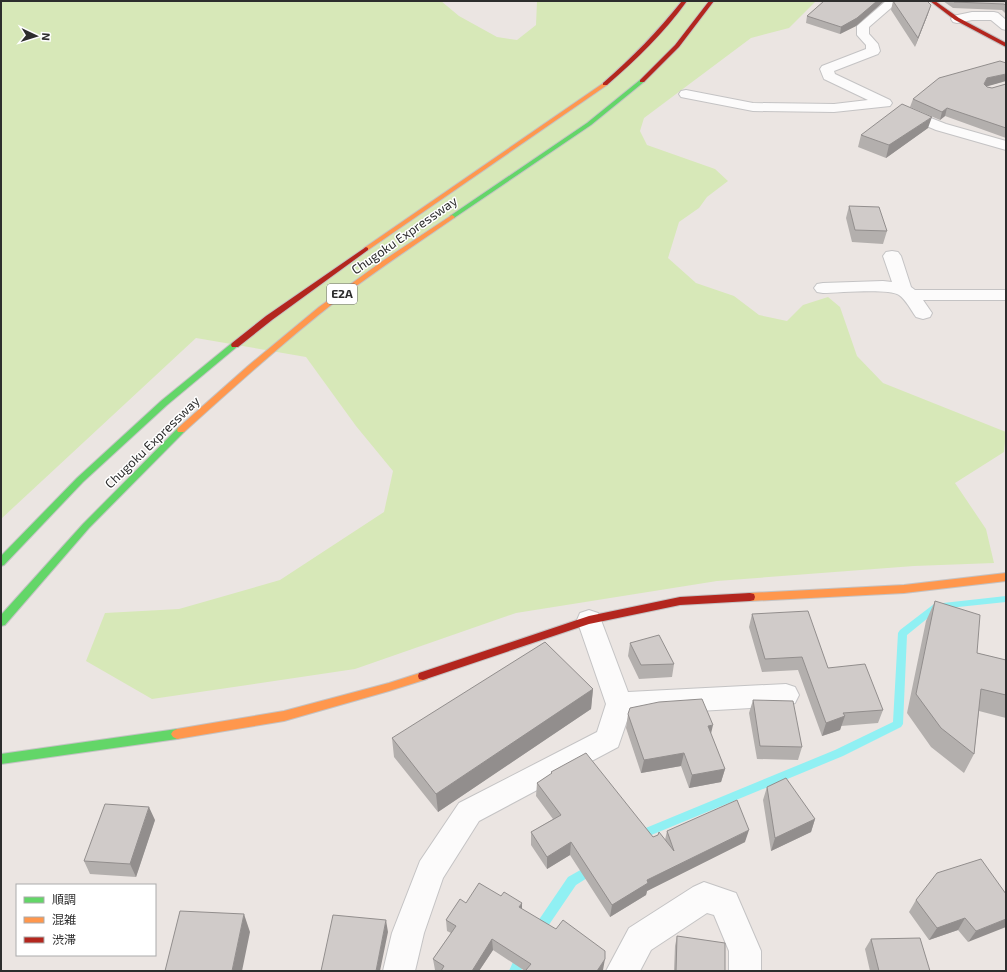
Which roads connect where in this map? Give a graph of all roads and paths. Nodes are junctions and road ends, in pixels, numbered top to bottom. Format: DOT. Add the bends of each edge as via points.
graph roads {
  1 [pos="685,1"];
  2 [pos="712,1"];
  3 [pos="893,1"];
  4 [pos="933,1"];
  5 [pos="957,19"];
  6 [pos="1006,26"];
  7 [pos="1006,45"];
  8 [pos="686,94"];
  9 [pos="885,103"];
  10 [pos="1006,146"];
  11 [pos="892,256"];
  12 [pos="822,288"];
  13 [pos="907,292"];
  14 [pos="1006,294"];
  15 [pos="923,313"];
  16 [pos="1,562"];
  17 [pos="1006,577"];
  18 [pos="589,620"];
  19 [pos="1,622"];
  20 [pos="786,694"];
  21 [pos="620,704"];
  22 [pos="1,759"];
  23 [pos="399,971"];
  24 [pos="622,971"];
  25 [pos="745,971"];
  1 -- 16 [label="main road, Chugoku Expressway / E2A" via="637,56 603,85 275,313 164,403 80,480"];
  2 -- 19 [label="main road, Chugoku Expressway / E2A" via="663,62 630,92 587,126 374,270 280,343 200,413 118,492"];
  3 -- 9 [label="street" via="863,26 863,35 872,44 874,51 827,69 829,76"];
  4 -- 5 [label="main road"];
  5 -- 6 [label="street" via="994,16"];
  5 -- 7 [label="main road"];
  8 -- 9 [label="street" via="753,108 834,108"];
  9 -- 10 [label="street" via="941,127"];
  11 -- 13 [label="street"];
  12 -- 13 [label="street" via="883,286"];
  13 -- 14 [label="street"];
  13 -- 15 [label="street"];
  17 -- 18 [label="main road" via="904,589 680,601"];
  18 -- 21 [label="street"];
  18 -- 22 [label="main road" via="389,687 284,716"];
  20 -- 21 [label="street"];
  21 -- 23 [label="street" via="608,739 469,812 431,871 408,932"];
  24 -- 25 [label="street" via="640,939 704,897 725,903 745,951"];
}
